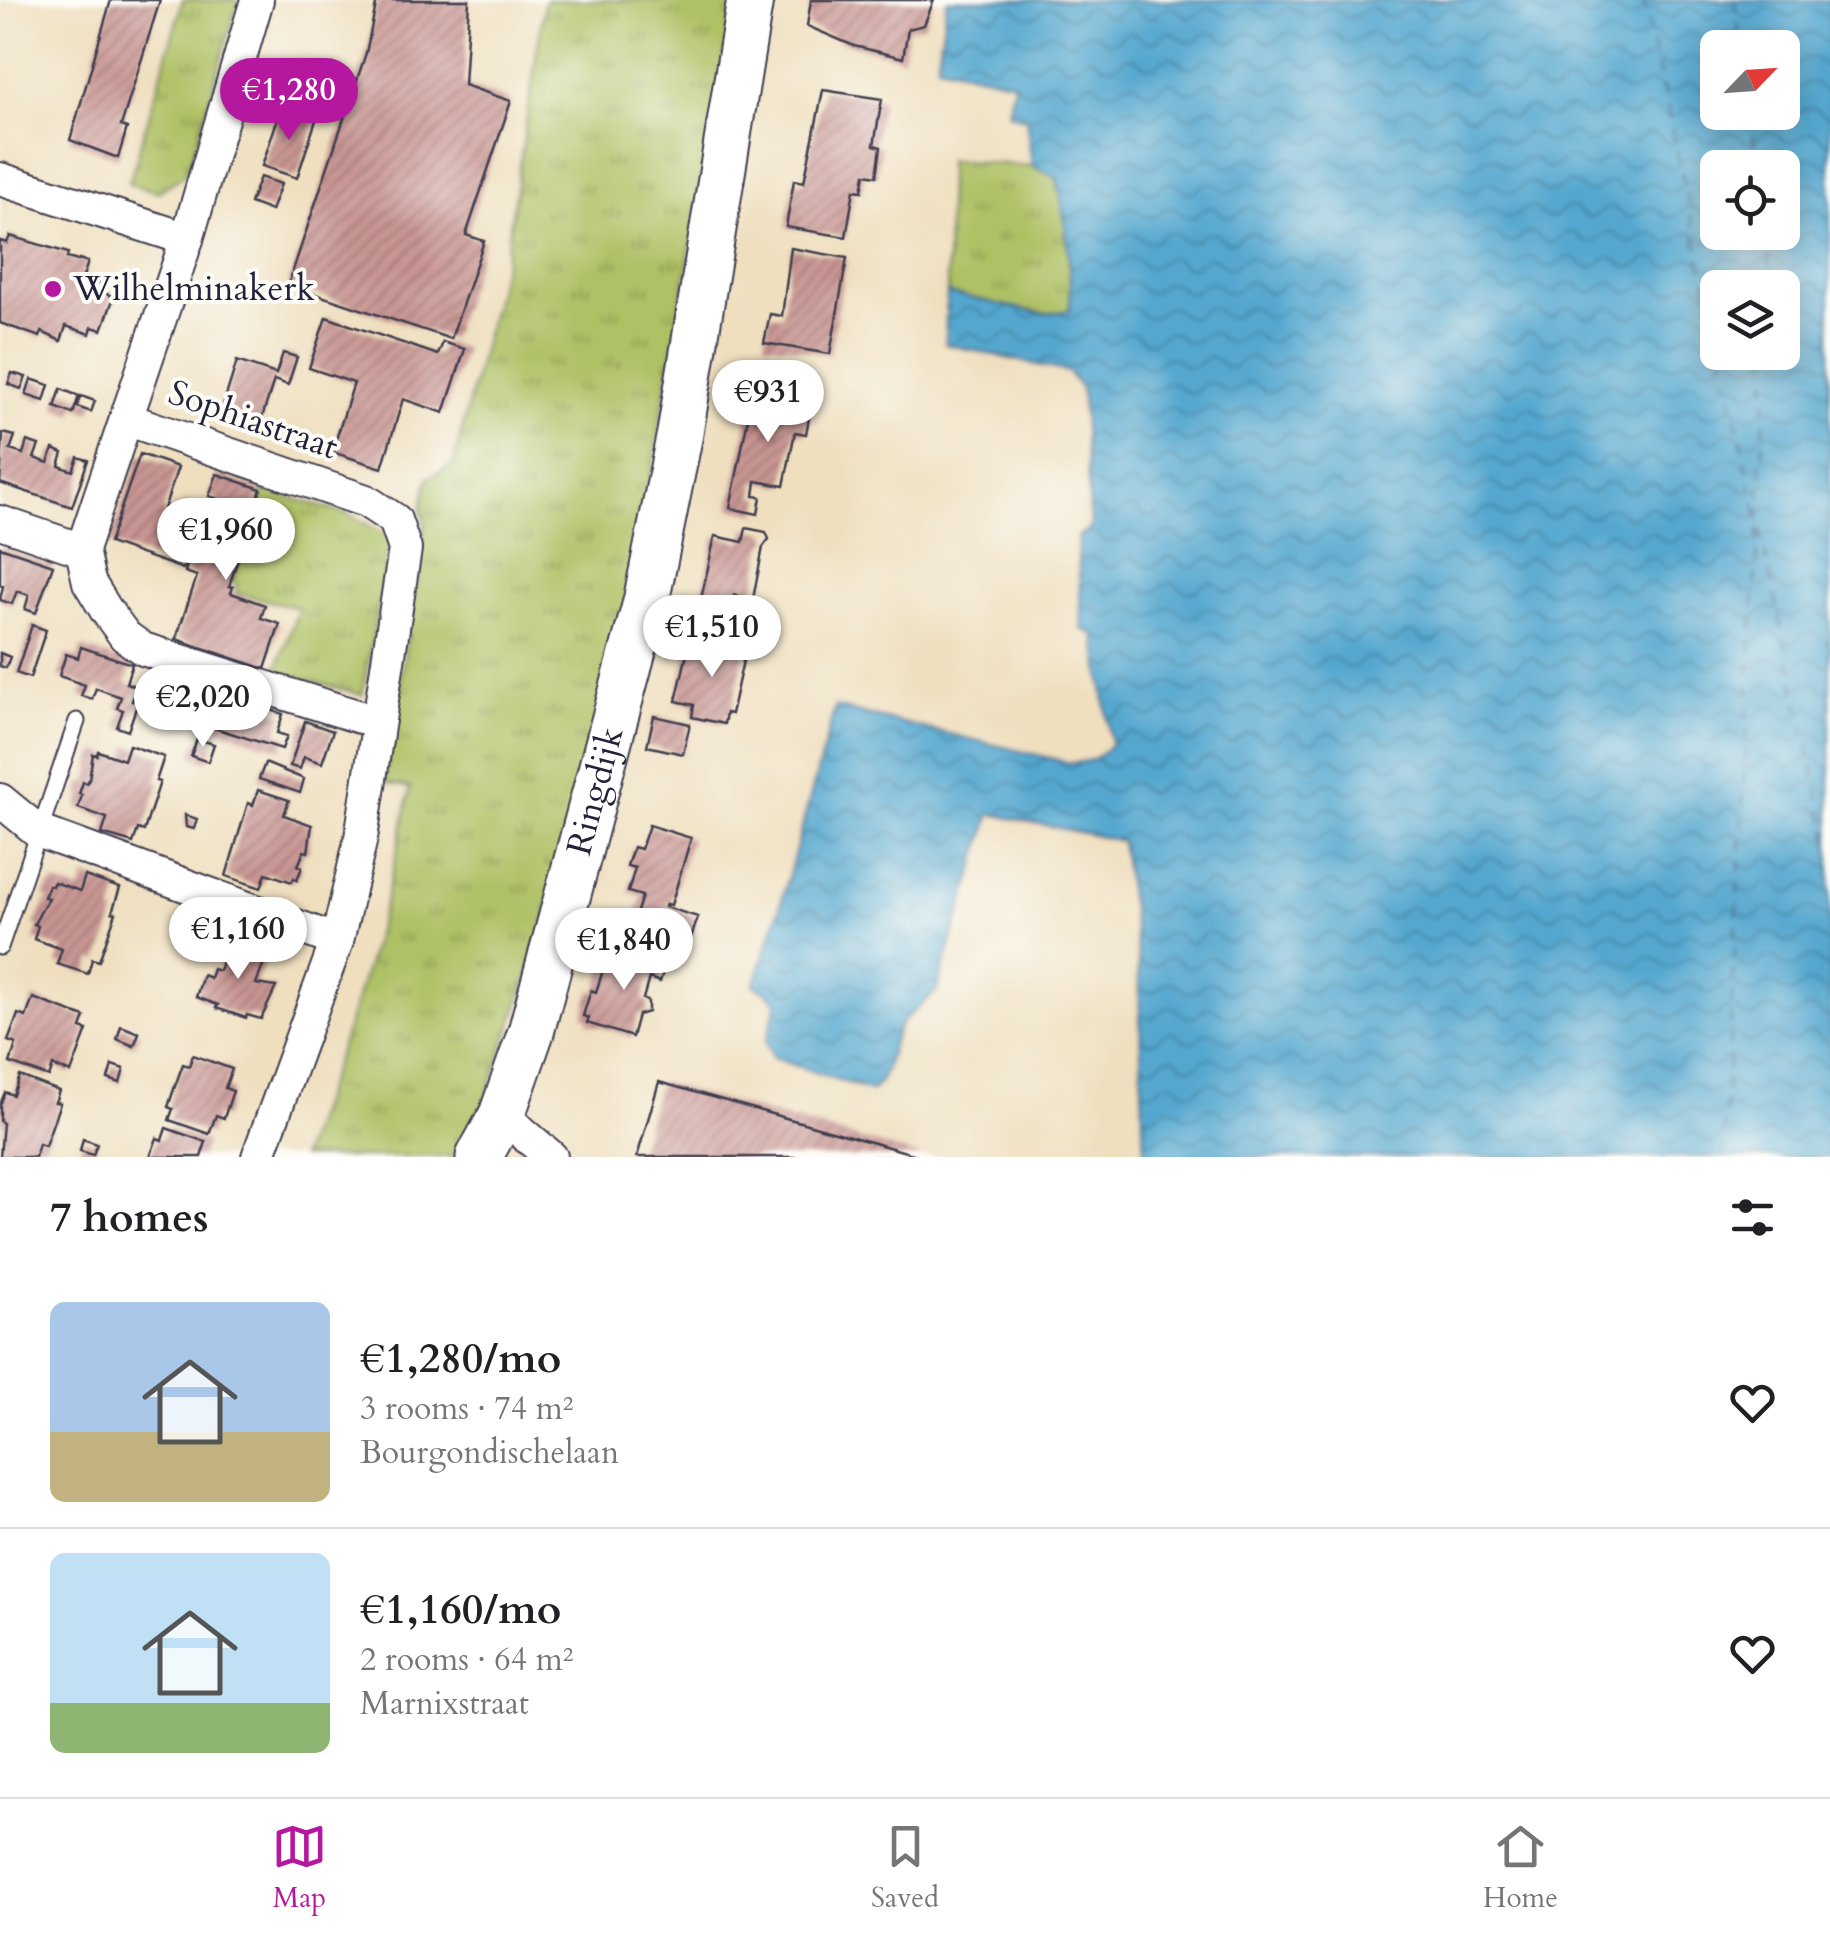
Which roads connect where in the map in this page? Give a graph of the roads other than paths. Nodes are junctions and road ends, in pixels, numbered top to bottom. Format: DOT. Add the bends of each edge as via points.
graph roads {
  1 [pos="257,0"];
  2 [pos="750,0"];
  3 [pos="0,179"];
  4 [pos="186,239"];
  5 [pos="126,419"];
  6 [pos="0,522"];
  7 [pos="82,550"];
  8 [pos="360,717"];
  9 [pos="77,721"];
  10 [pos="0,800"];
  11 [pos="38,831"];
  12 [pos="337,941"];
  13 [pos="0,948"];
  14 [pos="502,1115"];
  15 [pos="258,1157"];
  16 [pos="479,1157"];
  17 [pos="551,1157"];
  1 -- 4 [label="street"];
  2 -- 14 [label="street, Ringdijk" via="646,602 531,1032"];
  3 -- 4 [label="street"];
  4 -- 5 [label="street"];
  5 -- 7 [label="street, Sophiastraat"];
  5 -- 12 [label="street, Sophiastraat" via="366,501 395,520 404,549 361,838"];
  6 -- 7 [label="street"];
  7 -- 8 [label="street" via="89,582 106,610 143,649"];
  9 -- 11 [label="lane"];
  10 -- 11 [label="street"];
  11 -- 12 [label="street"];
  11 -- 13 [label="lane"];
  12 -- 15 [label="street"];
  14 -- 16 [label="street, Ringdijk"];
  14 -- 17 [label="street"];
}
